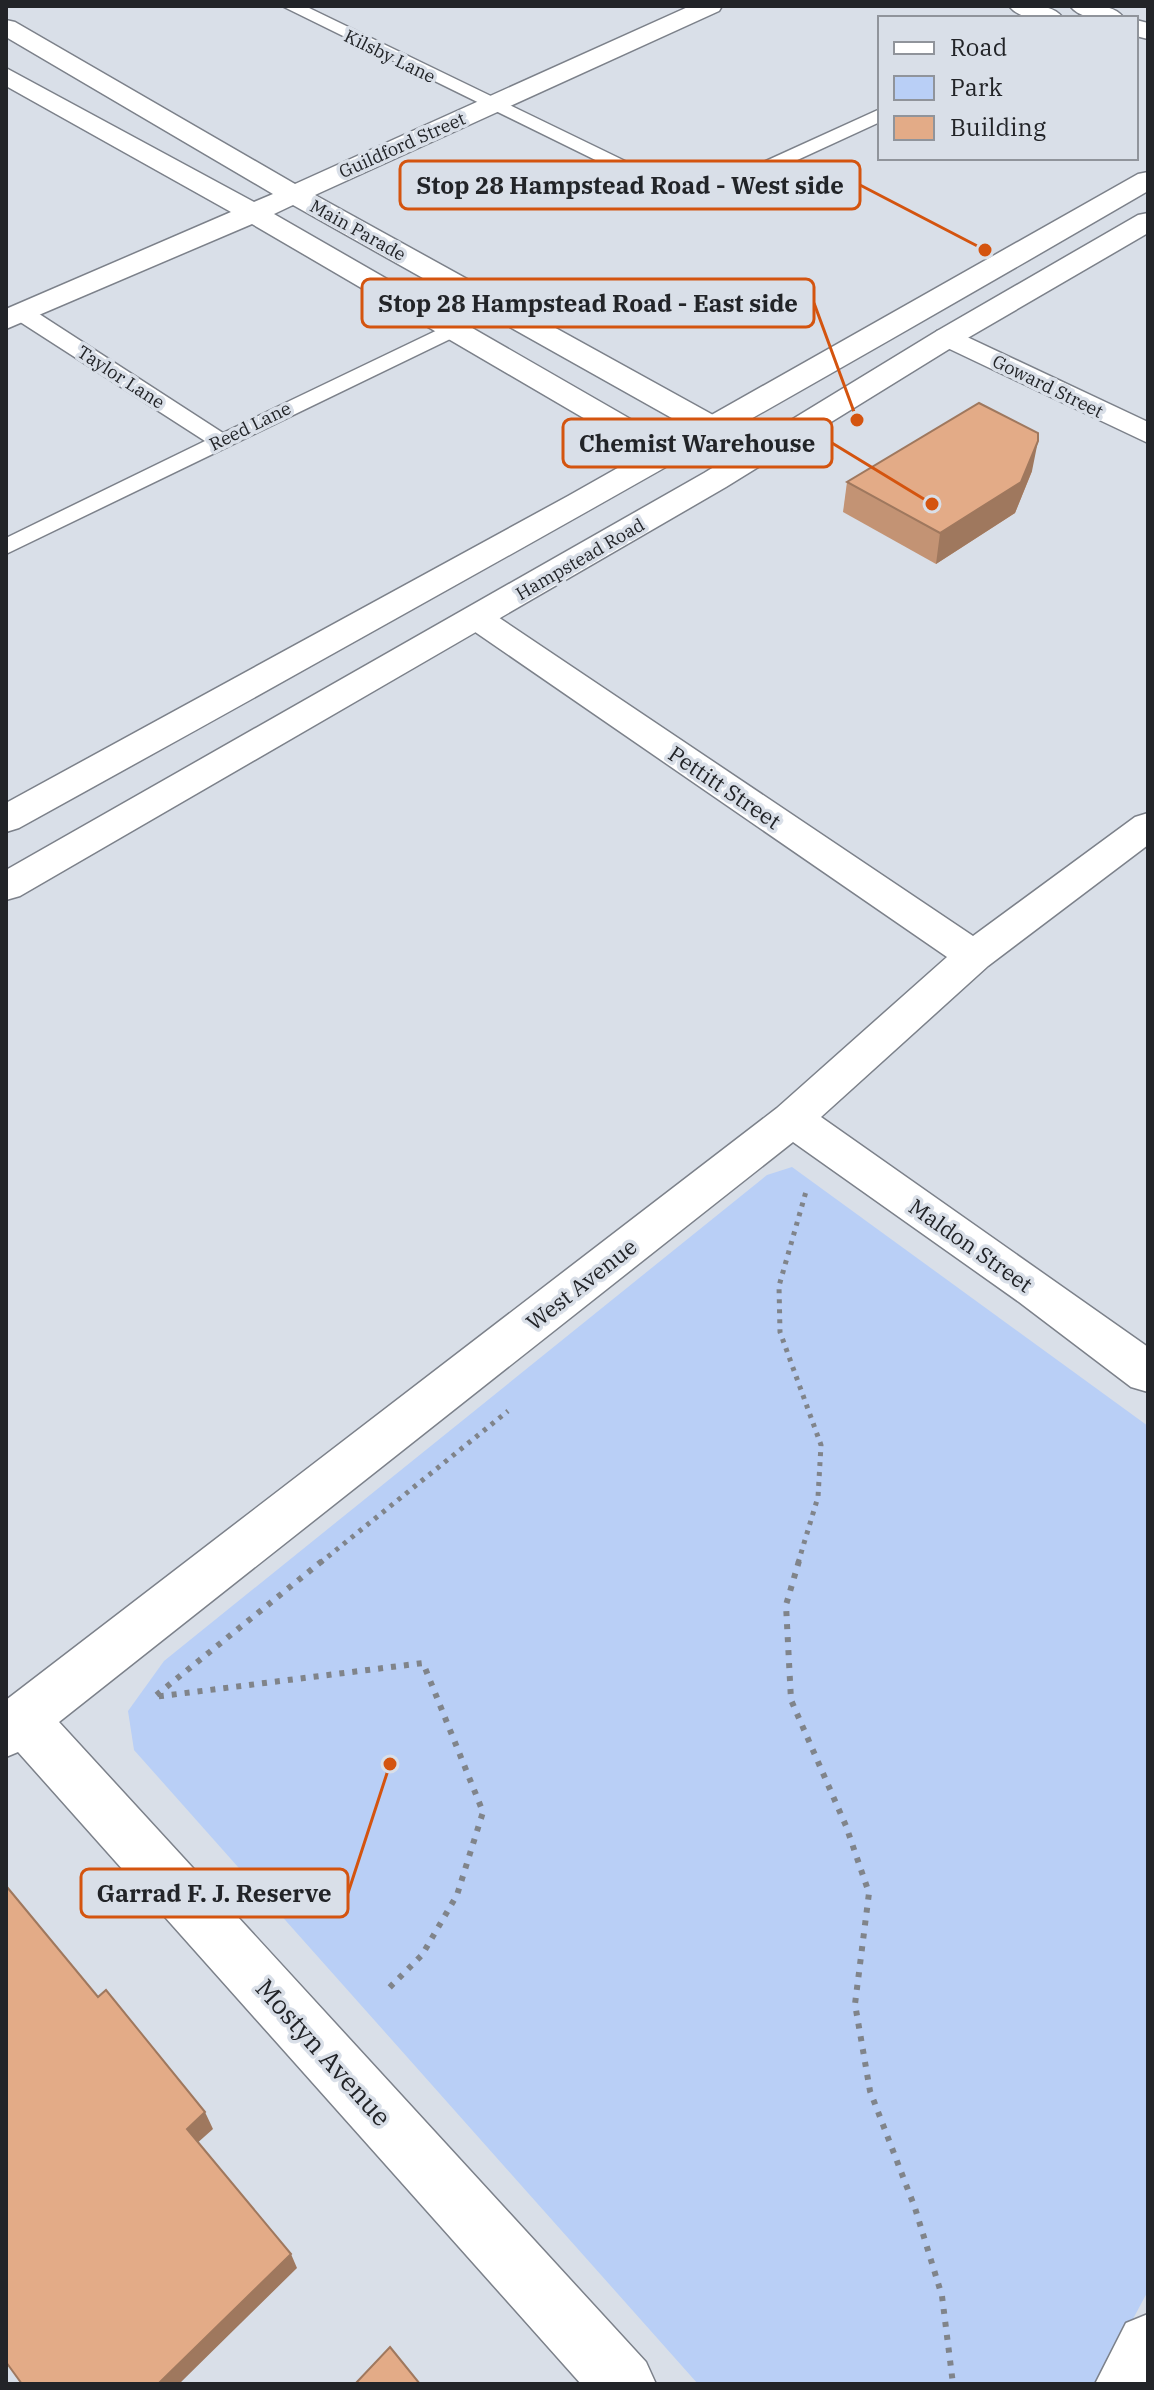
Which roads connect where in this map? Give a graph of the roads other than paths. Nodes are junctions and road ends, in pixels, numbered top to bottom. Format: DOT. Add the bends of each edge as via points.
graph roads {
  1 [pos="291,6"];
  2 [pos="710,6"];
  3 [pos="1021,6"];
  4 [pos="1082,6"];
  5 [pos="1046,16"];
  6 [pos="1107,16"];
  7 [pos="6,27"];
  8 [pos="6,76"];
  9 [pos="490,105"];
  10 [pos="878,116"];
  11 [pos="1148,180"];
  12 [pos="293,194"];
  13 [pos="253,213"];
  14 [pos="1148,221"];
  15 [pos="496,308"];
  16 [pos="11,312"];
  17 [pos="912,317"];
  18 [pos="452,329"];
  19 [pos="948,337"];
  20 [pos="713,428"];
  21 [pos="1148,434"];
  22 [pos="220,441"];
  23 [pos="759,452"];
  24 [pos="668,454"];
  25 [pos="715,480"];
  26 [pos="6,547"];
  27 [pos="429,587"];
  28 [pos="477,618"];
  29 [pos="6,819"];
  30 [pos="1148,826"];
  31 [pos="6,887"];
  32 [pos="974,956"];
  33 [pos="792,1119"];
  34 [pos="1148,1373"];
  35 [pos="15,1726"];
  36 [pos="1148,2345"];
  37 [pos="624,2384"];
  38 [pos="1127,2384"];
  1 -- 9 [label="lane, Kilsby Lane"];
  2 -- 9 [label="main road, Guildford Street"];
  3 -- 5 [label="main road"];
  4 -- 6 [label="main road"];
  7 -- 12 [label="main road, Main Parade"];
  8 -- 13 [label="main road, Main Parade"];
  9 -- 10 [label="lane, Kilsby Lane" via="693,202"];
  9 -- 12 [label="main road, Guildford Street"];
  11 -- 17 [label="main road"];
  12 -- 13 [label="main road, Guildford Street"];
  12 -- 15 [label="main road, Main Parade"];
  13 -- 16 [label="main road, Guildford Street"];
  13 -- 18 [label="main road, Main Parade"];
  14 -- 19 [label="main road, Hampstead Road"];
  15 -- 18 [label="lane, Reed Lane"];
  15 -- 20 [label="main road, Main Parade"];
  16 -- 22 [label="lane, Taylor Lane"];
  17 -- 19 [label="main road, Goward Street"];
  17 -- 20 [label="main road"];
  18 -- 22 [label="lane, Reed Lane"];
  18 -- 24 [label="main road, Main Parade"];
  19 -- 21 [label="main road, Goward Street"];
  19 -- 23 [label="main road, Hampstead Road"];
  20 -- 23 [label="main road, Main Parade"];
  20 -- 24 [label="main road"];
  22 -- 26 [label="lane, Reed Lane"];
  23 -- 25 [label="main road, Hampstead Road"];
  24 -- 25 [label="main road, Main Parade"];
  24 -- 27 [label="main road"];
  25 -- 28 [label="main road, Hampstead Road"];
  27 -- 28 [label="main road, Pettitt Street"];
  27 -- 29 [label="main road"];
  28 -- 31 [label="main road, Hampstead Road"];
  28 -- 32 [label="main road, Pettitt Street"];
  30 -- 32 [label="main road, West Avenue"];
  32 -- 33 [label="main road, West Avenue"];
  33 -- 34 [label="main road, Maldon Street"];
  33 -- 35 [label="main road, West Avenue"];
  35 -- 37 [label="main road, Mostyn Avenue"];
  36 -- 38 [label="main road"];
}
